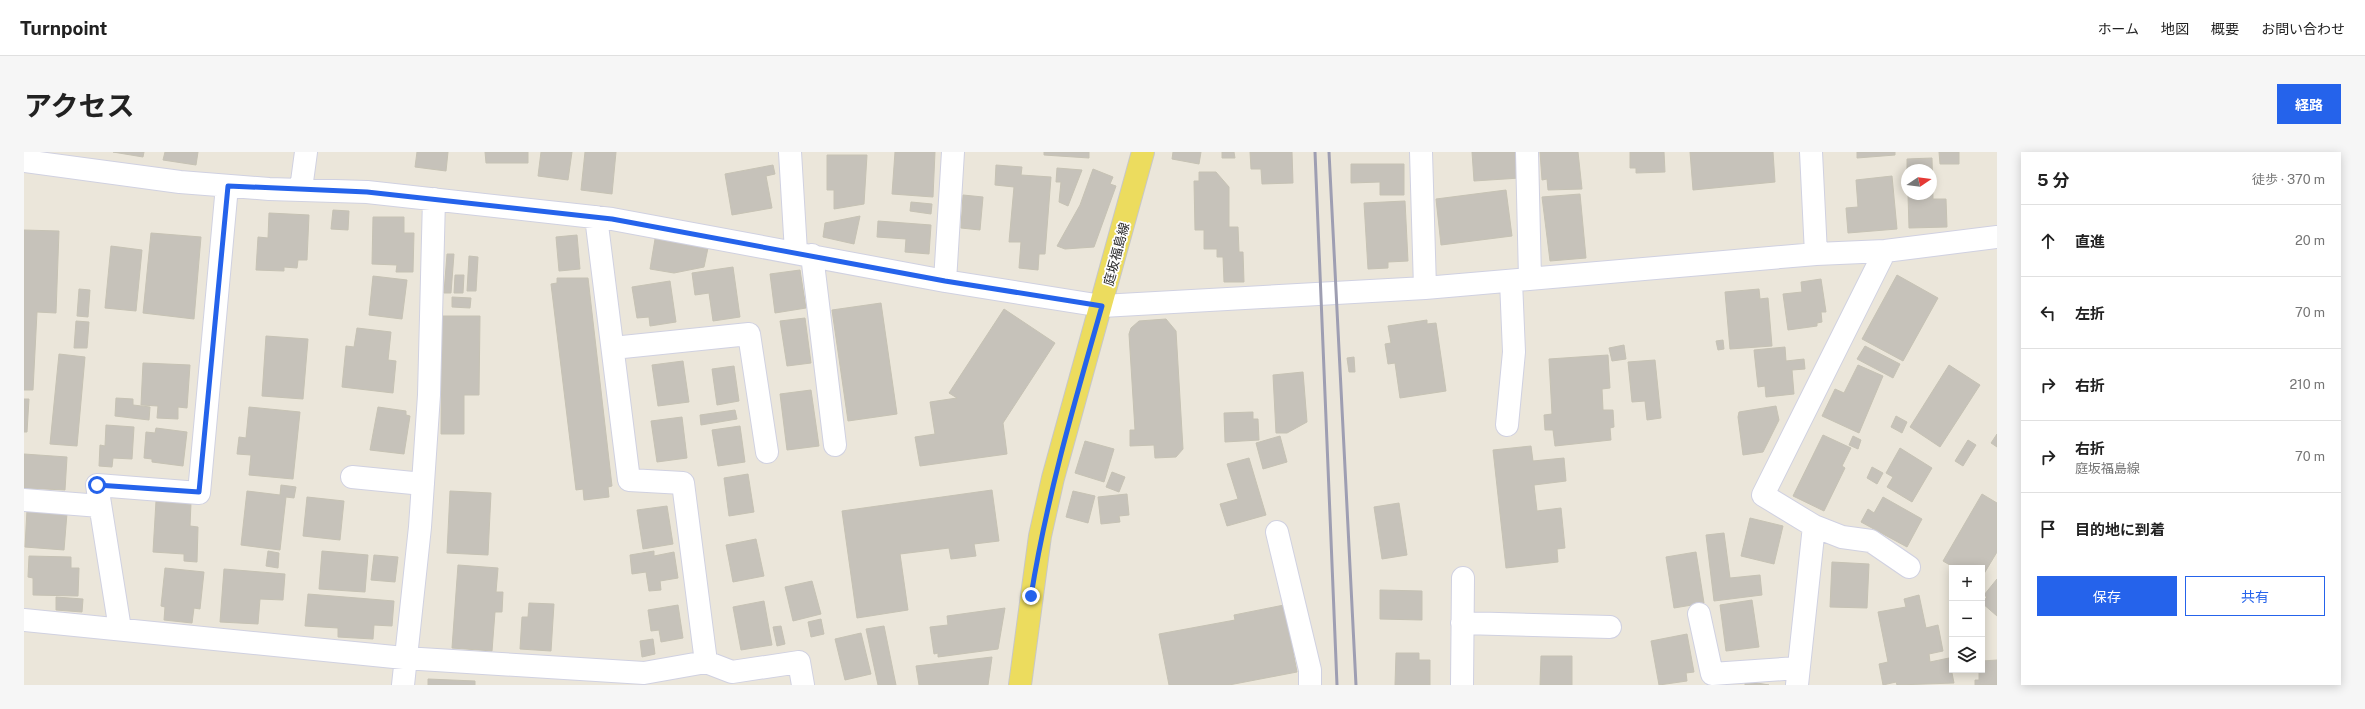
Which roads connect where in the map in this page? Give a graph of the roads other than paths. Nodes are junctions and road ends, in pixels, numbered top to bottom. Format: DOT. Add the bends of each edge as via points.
graph roads {
  1 [pos="306,152"];
  2 [pos="790,152"];
  3 [pos="953,152"];
  4 [pos="1143,152"];
  5 [pos="1421,152"];
  6 [pos="1527,152"];
  7 [pos="1810,152"];
  8 [pos="24,162"];
  9 [pos="228,186"];
  10 [pos="301,189"];
  11 [pos="434,199"];
  12 [pos="596,217"];
  13 [pos="1997,236"];
  14 [pos="1884,251"];
  15 [pos="804,253"];
  16 [pos="1816,254"];
  17 [pos="1521,280"];
  18 [pos="945,281"];
  19 [pos="1425,288"];
  20 [pos="1102,306"];
  21 [pos="612,348"];
  22 [pos="1507,425"];
  23 [pos="834,445"];
  24 [pos="767,452"];
  25 [pos="352,477"];
  26 [pos="423,484"];
  27 [pos="24,500"];
  28 [pos="100,506"];
  29 [pos="1814,526"];
  30 [pos="1277,532"];
  31 [pos="1909,567"];
  32 [pos="1463,578"];
  33 [pos="1699,614"];
  34 [pos="24,620"];
  35 [pos="1462,623"];
  36 [pos="1610,627"];
  37 [pos="120,630"];
  38 [pos="404,658"];
  39 [pos="706,662"];
  40 [pos="1798,676"];
  41 [pos="403,685"];
  42 [pos="803,685"];
  43 [pos="1020,685"];
  44 [pos="1310,685"];
  45 [pos="1462,685"];
  1 -- 10 [label="street"];
  2 -- 15 [label="street"];
  3 -- 18 [label="street"];
  4 -- 20 [label="main road, 庭坂福島線"];
  5 -- 19 [label="street"];
  6 -- 17 [label="street"];
  7 -- 16 [label="street"];
  8 -- 9 [label="street"];
  9 -- 10 [label="street"];
  9 -- 28 [label="street" via="199,492 97,485"];
  10 -- 11 [label="street"];
  11 -- 12 [label="street"];
  11 -- 26 [label="street" via="429,395"];
  12 -- 15 [label="street"];
  12 -- 21 [label="street"];
  13 -- 14 [label="street"];
  14 -- 16 [label="street"];
  14 -- 29 [label="street" via="1763,495"];
  15 -- 18 [label="street"];
  15 -- 23 [label="street"];
  16 -- 17 [label="street"];
  17 -- 19 [label="street"];
  17 -- 22 [label="street"];
  18 -- 20 [label="street"];
  19 -- 20 [label="street"];
  20 -- 43 [label="main road, 庭坂福島線" via="1053,478 1040,536"];
  21 -- 24 [label="street" via="749,334"];
  21 -- 39 [label="street" via="630,480 682,483"];
  25 -- 26 [label="street"];
  26 -- 38 [label="street"];
  27 -- 28 [label="street"];
  28 -- 37 [label="street"];
  29 -- 31 [label="street" via="1842,537 1871,541"];
  29 -- 40 [label="street"];
  30 -- 44 [label="street" via="1310,670"];
  32 -- 35 [label="street"];
  33 -- 40 [label="street" via="1712,674"];
  34 -- 37 [label="street"];
  35 -- 36 [label="street"];
  35 -- 45 [label="street"];
  37 -- 38 [label="street"];
  38 -- 39 [label="street" via="644,673"];
  38 -- 41 [label="street"];
  39 -- 42 [label="street" via="732,672 799,662"];
}
